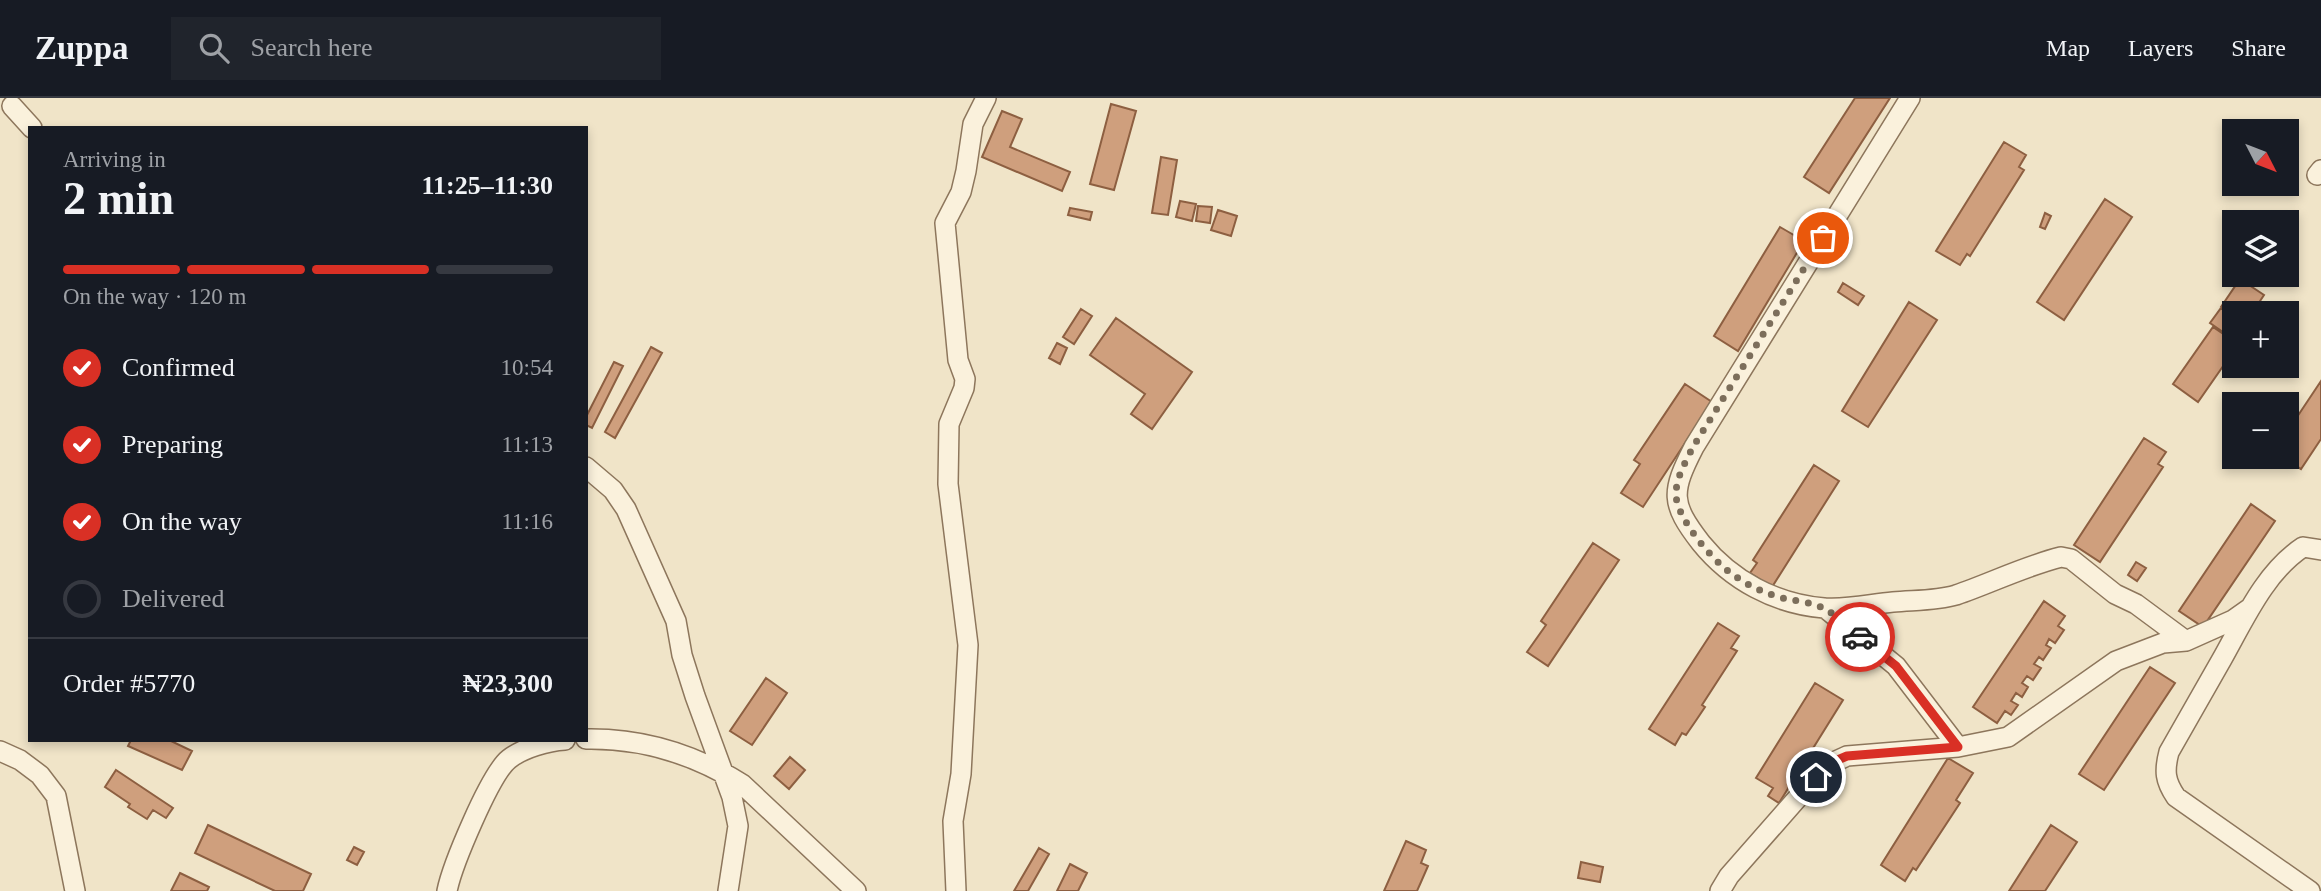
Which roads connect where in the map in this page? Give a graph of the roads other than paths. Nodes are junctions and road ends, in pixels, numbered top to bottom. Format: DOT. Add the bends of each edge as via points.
graph roads {
  1 [pos="986,98"];
  2 [pos="1910,98"];
  3 [pos="12,106"];
  4 [pos="30,126"];
  5 [pos="588,469"];
  6 [pos="2321,550"];
  7 [pos="1825,608"];
  8 [pos="2250,608"];
  9 [pos="2186,641"];
  10 [pos="588,739"];
  11 [pos="557,742"];
  12 [pos="1958,747"];
  13 [pos="0,751"];
  14 [pos="724,773"];
  15 [pos="75,891"];
  16 [pos="447,891"];
  17 [pos="728,891"];
  18 [pos="856,891"];
  19 [pos="956,891"];
  20 [pos="1720,891"];
  21 [pos="2309,891"];
  1 -- 19 [label="street" via="973,124 961,192 945,223 958,360 965,379 949,424 948,484 968,645 961,774 953,821"];
  2 -- 7 [label="street" via="1693,447 1675,494 1688,525 1726,570 1785,600"];
  3 -- 4 [label="street"];
  5 -- 14 [label="street" via="612,489 626,509 671,606 695,696"];
  6 -- 8 [label="street" via="2303,547 2293,554"];
  7 -- 9 [label="street" via="1945,597 2061,557 2071,559"];
  7 -- 12 [label="street" via="1896,666"];
  8 -- 9 [label="street"];
  8 -- 21 [label="street" via="2169,752 2164,770 2176,797"];
  9 -- 12 [label="street" via="2163,643 2116,660 2008,737"];
  10 -- 14 [label="street" via="645,744 688,756"];
  11 -- 16 [label="street" via="509,759 495,776"];
  12 -- 20 [label="street" via="1847,756 1833,762"];
  13 -- 15 [label="street" via="40,775 55,796"];
  14 -- 17 [label="street" via="738,826"];
  14 -- 18 [label="street" via="742,783"];
}
